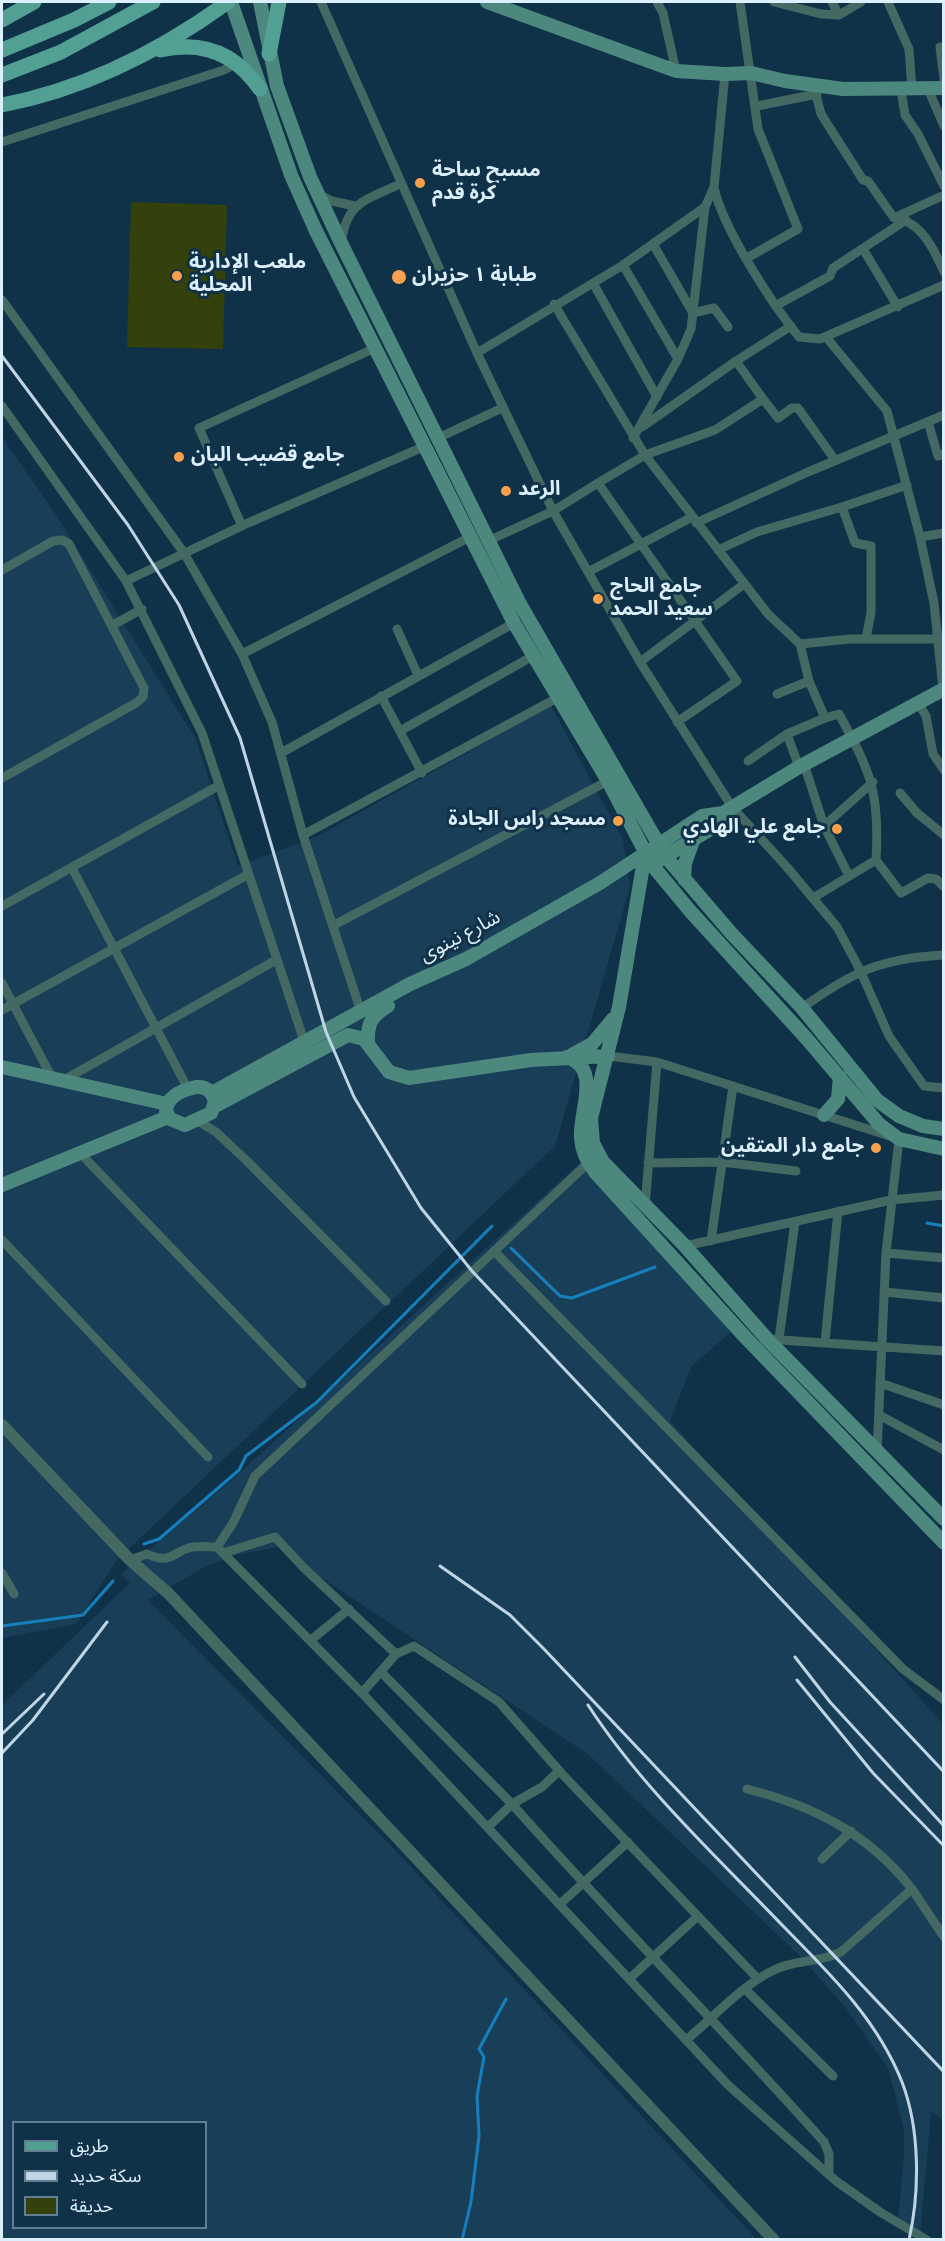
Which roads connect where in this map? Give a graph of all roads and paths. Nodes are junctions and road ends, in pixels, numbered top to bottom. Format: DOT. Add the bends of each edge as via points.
graph roads {
  1 [pos="34,2"];
  2 [pos="109,2"];
  3 [pos="153,2"];
  4 [pos="230,2"];
  5 [pos="260,2"];
  6 [pos="279,2"];
  7 [pos="321,2"];
  8 [pos="490,2"];
  9 [pos="657,2"];
  10 [pos="740,2"];
  11 [pos="774,2"];
  12 [pos="832,2"];
  13 [pos="861,2"];
  14 [pos="888,2"];
  15 [pos="840,15"];
  16 [pos="2,20"];
  17 [pos="940,47"];
  18 [pos="2,51"];
  19 [pos="152,53"];
  20 [pos="270,54"];
  21 [pos="238,62"];
  22 [pos="676,70"];
  23 [pos="751,73"];
  24 [pos="725,74"];
  25 [pos="2,75"];
  26 [pos="944,79"];
  27 [pos="944,88"];
  28 [pos="260,89"];
  29 [pos="815,89"];
  30 [pos="928,89"];
  31 [pos="907,90"];
  32 [pos="2,105"];
  33 [pos="757,106"];
  34 [pos="944,126"];
  35 [pos="2,142"];
  36 [pos="400,184"];
  37 [pos="944,186"];
  38 [pos="714,187"];
  39 [pos="318,194"];
  40 [pos="944,195"];
  41 [pos="355,206"];
  42 [pos="705,207"];
  43 [pos="894,218"];
  44 [pos="906,220"];
  45 [pos="341,243"];
  46 [pos="653,244"];
  47 [pos="863,249"];
  48 [pos="326,250"];
  49 [pos="747,258"];
  50 [pos="623,265"];
  51 [pos="944,272"];
  52 [pos="593,283"];
  53 [pos="944,285"];
  54 [pos="2,300"];
  55 [pos="554,304"];
  56 [pos="777,305"];
  57 [pos="897,307"];
  58 [pos="693,313"];
  59 [pos="791,326"];
  60 [pos="728,327"];
  61 [pos="826,337"];
  62 [pos="375,348"];
  63 [pos="477,353"];
  64 [pos="678,359"];
  65 [pos="736,361"];
  66 [pos="657,397"];
  67 [pos="763,399"];
  68 [pos="2,406"];
  69 [pos="502,408"];
  70 [pos="944,415"];
  71 [pos="928,422"];
  72 [pos="640,429"];
  73 [pos="894,436"];
  74 [pos="438,438"];
  75 [pos="633,438"];
  76 [pos="423,447"];
  77 [pos="944,454"];
  78 [pos="645,455"];
  79 [pos="835,460"];
  80 [pos="598,483"];
  81 [pos="907,485"];
  82 [pos="842,507"];
  83 [pos="553,511"];
  84 [pos="694,520"];
  85 [pos="242,526"];
  86 [pos="944,533"];
  87 [pos="470,537"];
  88 [pos="920,537"];
  89 [pos="489,540"];
  90 [pos="641,543"];
  91 [pos="718,550"];
  92 [pos="183,554"];
  93 [pos="2,570"];
  94 [pos="588,572"];
  95 [pos="127,580"];
  96 [pos="744,584"];
  97 [pos="939,602"];
  98 [pos="142,609"];
  99 [pos="695,621"];
  100 [pos="941,622"];
  101 [pos="514,623"];
  102 [pos="113,625"];
  103 [pos="397,629"];
  104 [pos="941,638"];
  105 [pos="867,639"];
  106 [pos="800,644"];
  107 [pos="242,654"];
  108 [pos="533,656"];
  109 [pos="640,662"];
  110 [pos="418,675"];
  111 [pos="809,681"];
  112 [pos="943,689"];
  113 [pos="777,694"];
  114 [pos="381,696"];
  115 [pos="559,697"];
  116 [pos="918,703"];
  117 [pos="825,718"];
  118 [pos="677,722"];
  119 [pos="400,731"];
  120 [pos="788,734"];
  121 [pos="852,738"];
  122 [pos="281,753"];
  123 [pos="748,761"];
  124 [pos="802,766"];
  125 [pos="944,770"];
  126 [pos="422,773"];
  127 [pos="2,778"];
  128 [pos="608,781"];
  129 [pos="873,782"];
  130 [pos="218,786"];
  131 [pos="900,793"];
  132 [pos="728,810"];
  133 [pos="824,826"];
  134 [pos="303,835"];
  135 [pos="944,835"];
  136 [pos="694,840"];
  137 [pos="663,851"];
  138 [pos="648,859"];
  139 [pos="876,860"];
  140 [pos="72,868"];
  141 [pos="247,875"];
  142 [pos="849,876"];
  143 [pos="684,879"];
  144 [pos="944,887"];
  145 [pos="813,898"];
  146 [pos="2,906"];
  147 [pos="334,925"];
  148 [pos="731,933"];
  149 [pos="719,942"];
  150 [pos="115,946"];
  151 [pos="944,955"];
  152 [pos="276,960"];
  153 [pos="860,970"];
  154 [pos="423,980"];
  155 [pos="2,983"];
  156 [pos="13,1004"];
  157 [pos="619,1007"];
  158 [pos="801,1008"];
  159 [pos="2,1010"];
  160 [pos="361,1012"];
  161 [pos="157,1025"];
  162 [pos="368,1043"];
  163 [pos="305,1044"];
  164 [pos="608,1056"];
  165 [pos="567,1057"];
  166 [pos="657,1062"];
  167 [pos="2,1067"];
  168 [pos="840,1077"];
  169 [pos="58,1079"];
  170 [pos="733,1086"];
  171 [pos="944,1088"];
  172 [pos="188,1089"];
  173 [pos="213,1100"];
  174 [pos="168,1110"];
  175 [pos="824,1115"];
  176 [pos="198,1120"];
  177 [pos="944,1130"];
  178 [pos="586,1136"];
  179 [pos="899,1140"];
  180 [pos="944,1149"];
  181 [pos="80,1153"];
  182 [pos="648,1162"];
  183 [pos="722,1162"];
  184 [pos="588,1163"];
  185 [pos="796,1171"];
  186 [pos="2,1185"];
  187 [pos="944,1195"];
  188 [pos="891,1200"];
  189 [pos="645,1206"];
  190 [pos="838,1211"];
  191 [pos="795,1222"];
  192 [pos="2,1240"];
  193 [pos="711,1241"];
  194 [pos="685,1246"];
  195 [pos="494,1251"];
  196 [pos="886,1253"];
  197 [pos="944,1258"];
  198 [pos="885,1293"];
  199 [pos="944,1298"];
  200 [pos="386,1301"];
  201 [pos="746,1338"];
  202 [pos="773,1339"];
  203 [pos="825,1342"];
  204 [pos="882,1347"];
  205 [pos="944,1351"];
  206 [pos="880,1383"];
  207 [pos="302,1384"];
  208 [pos="944,1406"];
  209 [pos="879,1415"];
  210 [pos="2,1425"];
  211 [pos="944,1450"];
  212 [pos="877,1452"];
  213 [pos="208,1457"];
  214 [pos="941,1512"];
  215 [pos="944,1543"];
  216 [pos="220,1550"];
  217 [pos="130,1560"];
  218 [pos="2,1573"];
  219 [pos="14,1594"];
  220 [pos="349,1609"];
  221 [pos="311,1640"];
  222 [pos="396,1654"];
  223 [pos="381,1672"];
  224 [pos="362,1693"];
  225 [pos="944,1700"];
  226 [pos="560,1771"];
  227 [pos="747,1789"];
  228 [pos="512,1804"];
  229 [pos="488,1827"];
  230 [pos="851,1831"];
  231 [pos="628,1842"];
  232 [pos="822,1859"];
  233 [pos="582,1884"];
  234 [pos="912,1889"];
  235 [pos="560,1904"];
  236 [pos="698,1916"];
  237 [pos="944,1937"];
  238 [pos="652,1959"];
  239 [pos="630,1979"];
  240 [pos="758,1979"];
  241 [pos="746,1989"];
  242 [pos="712,2019"];
  243 [pos="686,2040"];
  244 [pos="833,2076"];
  245 [pos="829,2174"];
  246 [pos="774,2240"];
  247 [pos="927,2240"];
  1 -- 16 [label="main road"];
  2 -- 18 [label="main road"];
  3 -- 25 [label="main road" via="61,52"];
  4 -- 19 [label="main road"];
  4 -- 28 [label="main road"];
  5 -- 20 [label="main road"];
  6 -- 20 [label="main road"];
  7 -- 36 [label="street"];
  8 -- 22 [label="main road"];
  9 -- 22 [label="street"];
  10 -- 23 [label="street"];
  11 -- 15 [label="street"];
  12 -- 15 [label="street"];
  13 -- 15 [label="street"];
  14 -- 31 [label="street" via="909,49"];
  17 -- 26 [label="street"];
  19 -- 21 [label="main road" via="202,47"];
  19 -- 32 [label="main road" via="80,84"];
  20 -- 39 [label="main road" via="277,86"];
  21 -- 28 [label="main road"];
  21 -- 35 [label="street" via="224,70"];
  22 -- 24 [label="main road"];
  23 -- 24 [label="main road"];
  23 -- 29 [label="main road"];
  23 -- 33 [label="street"];
  24 -- 38 [label="street"];
  27 -- 30 [label="main road"];
  28 -- 48 [label="main road" via="291,175"];
  29 -- 31 [label="main road"];
  29 -- 33 [label="street"];
  29 -- 43 [label="street" via="821,114 835,137"];
  30 -- 31 [label="main road"];
  30 -- 34 [label="street"];
  31 -- 37 [label="street" via="906,115"];
  33 -- 49 [label="street" via="758,129 798,229"];
  36 -- 41 [label="street"];
  36 -- 63 [label="street"];
  38 -- 42 [label="street"];
  38 -- 49 [label="street" via="718,208"];
  39 -- 41 [label="street" via="339,204"];
  39 -- 45 [label="main road"];
  40 -- 43 [label="street"];
  41 -- 45 [label="street"];
  42 -- 46 [label="street"];
  42 -- 58 [label="street"];
  43 -- 44 [label="street"];
  44 -- 47 [label="street"];
  44 -- 51 [label="street" via="924,236"];
  45 -- 48 [label="main road"];
  45 -- 74 [label="main road"];
  46 -- 50 [label="street"];
  46 -- 58 [label="street"];
  47 -- 56 [label="street" via="833,268 830,276"];
  47 -- 57 [label="street"];
  48 -- 62 [label="main road"];
  49 -- 56 [label="street"];
  50 -- 52 [label="street"];
  50 -- 64 [label="street"];
  52 -- 55 [label="street"];
  52 -- 66 [label="street"];
  53 -- 57 [label="street"];
  54 -- 92 [label="street"];
  55 -- 63 [label="street"];
  55 -- 75 [label="street"];
  56 -- 59 [label="street"];
  57 -- 61 [label="street"];
  58 -- 60 [label="street" via="714,308"];
  58 -- 64 [label="street" via="691,329"];
  59 -- 61 [label="street" via="800,337"];
  59 -- 65 [label="street"];
  61 -- 73 [label="street" via="887,411"];
  62 -- 76 [label="main road"];
  62 -- 85 [label="street" via="199,428"];
  63 -- 69 [label="street"];
  64 -- 66 [label="street"];
  65 -- 67 [label="street"];
  65 -- 72 [label="street"];
  66 -- 72 [label="street"];
  67 -- 78 [label="street" via="715,430"];
  67 -- 79 [label="street" via="778,417 798,408"];
  68 -- 95 [label="street"];
  69 -- 74 [label="street"];
  69 -- 83 [label="street"];
  70 -- 71 [label="street"];
  71 -- 73 [label="street"];
  71 -- 77 [label="street" via="938,456"];
  72 -- 75 [label="street"];
  73 -- 79 [label="street"];
  73 -- 81 [label="street"];
  74 -- 89 [label="main road"];
  75 -- 78 [label="street"];
  76 -- 85 [label="street"];
  76 -- 87 [label="main road"];
  78 -- 80 [label="street"];
  78 -- 84 [label="street"];
  79 -- 84 [label="street"];
  80 -- 83 [label="street"];
  80 -- 90 [label="street"];
  81 -- 82 [label="street"];
  81 -- 88 [label="street"];
  82 -- 91 [label="street" via="757,532"];
  82 -- 105 [label="street" via="855,543 871,546"];
  83 -- 89 [label="street"];
  83 -- 94 [label="street"];
  84 -- 90 [label="street"];
  84 -- 91 [label="street"];
  85 -- 92 [label="street"];
  86 -- 88 [label="street"];
  87 -- 101 [label="main road"];
  87 -- 107 [label="street"];
  88 -- 97 [label="street"];
  89 -- 137 [label="main road" via="520,604"];
  90 -- 94 [label="street"];
  90 -- 99 [label="street"];
  91 -- 96 [label="street"];
  92 -- 95 [label="street"];
  92 -- 107 [label="street"];
  93 -- 102 [label="street" via="53,541 66,542"];
  94 -- 109 [label="street"];
  95 -- 98 [label="street"];
  96 -- 99 [label="street"];
  96 -- 106 [label="street"];
  97 -- 100 [label="street"];
  98 -- 102 [label="street"];
  98 -- 130 [label="street" via="202,733"];
  99 -- 109 [label="street"];
  99 -- 118 [label="street" via="736,681"];
  100 -- 104 [label="street"];
  101 -- 108 [label="main road"];
  101 -- 110 [label="street"];
  102 -- 127 [label="street" via="143,683 143,697"];
  103 -- 110 [label="street"];
  104 -- 105 [label="street"];
  104 -- 112 [label="street" via="938,659"];
  105 -- 106 [label="street"];
  106 -- 111 [label="street"];
  107 -- 122 [label="street"];
  108 -- 115 [label="main road"];
  108 -- 119 [label="street"];
  109 -- 118 [label="street"];
  110 -- 114 [label="street"];
  111 -- 113 [label="street"];
  111 -- 117 [label="street"];
  112 -- 116 [label="main road, شارع نينوى"];
  114 -- 119 [label="street"];
  114 -- 122 [label="street"];
  115 -- 126 [label="street"];
  115 -- 128 [label="main road"];
  116 -- 121 [label="main road, شارع نينوى"];
  116 -- 125 [label="street" via="926,716 933,754"];
  117 -- 120 [label="street"];
  117 -- 121 [label="street" via="839,714"];
  118 -- 132 [label="street"];
  119 -- 126 [label="street"];
  120 -- 123 [label="street"];
  120 -- 124 [label="street"];
  121 -- 124 [label="main road, شارع نينوى"];
  121 -- 129 [label="street"];
  122 -- 134 [label="street"];
  124 -- 132 [label="main road, شارع نينوى"];
  124 -- 133 [label="street"];
  126 -- 134 [label="street"];
  128 -- 138 [label="main road"];
  128 -- 147 [label="street"];
  129 -- 133 [label="street"];
  129 -- 139 [label="street" via="878,820"];
  130 -- 140 [label="street"];
  130 -- 141 [label="street"];
  131 -- 135 [label="street"];
  132 -- 136 [label="main road, شارع نينوى"];
  132 -- 137 [label="main road, شارع نينوى" via="702,816"];
  132 -- 145 [label="street"];
  133 -- 142 [label="street"];
  134 -- 147 [label="street"];
  136 -- 137 [label="main road, شارع نينوى"];
  136 -- 143 [label="main road" via="687,855"];
  137 -- 138 [label="main road, شارع نينوى"];
  137 -- 143 [label="main road"];
  138 -- 149 [label="main road"];
  138 -- 154 [label="main road, شارع نينوى"];
  138 -- 157 [label="main road"];
  139 -- 142 [label="street"];
  139 -- 144 [label="street" via="897,892 906,892 932,877"];
  140 -- 146 [label="street"];
  140 -- 150 [label="street"];
  141 -- 150 [label="street"];
  141 -- 152 [label="street"];
  142 -- 145 [label="street"];
  143 -- 148 [label="main road"];
  145 -- 153 [label="street" via="837,927"];
  147 -- 160 [label="street"];
  148 -- 149 [label="main road"];
  148 -- 158 [label="main road"];
  149 -- 168 [label="main road"];
  150 -- 156 [label="street"];
  150 -- 161 [label="street"];
  151 -- 153 [label="street" via="911,956"];
  152 -- 161 [label="street"];
  152 -- 163 [label="street"];
  153 -- 158 [label="street"];
  153 -- 171 [label="street" via="889,1036 918,1078 924,1086"];
  154 -- 160 [label="main road, شارع نينوى"];
  154 -- 162 [label="main road" via="375,1014 368,1024"];
  155 -- 156 [label="street"];
  156 -- 159 [label="street"];
  156 -- 169 [label="street"];
  157 -- 164 [label="main road"];
  157 -- 165 [label="main road" via="599,1038"];
  158 -- 177 [label="main road" via="877,1100 899,1116"];
  160 -- 163 [label="main road, شارع نينوى"];
  161 -- 169 [label="street"];
  161 -- 172 [label="street"];
  162 -- 165 [label="main road" via="388,1072 409,1078"];
  162 -- 173 [label="main road" via="354,1035 343,1036"];
  163 -- 173 [label="main road, شارع نينوى"];
  164 -- 165 [label="main road"];
  164 -- 166 [label="street"];
  164 -- 178 [label="main road"];
  165 -- 178 [label="main road" via="583,1067 588,1079"];
  166 -- 170 [label="street"];
  166 -- 182 [label="street"];
  167 -- 169 [label="main road"];
  168 -- 175 [label="main road" via="838,1099"];
  168 -- 179 [label="main road" via="879,1124"];
  169 -- 174 [label="main road"];
  170 -- 175 [label="street"];
  170 -- 183 [label="street"];
  172 -- 173 [label="main road" via="201,1086"];
  172 -- 174 [label="main road" via="176,1095"];
  173 -- 176 [label="main road" via="211,1113"];
  174 -- 176 [label="main road" via="181,1124"];
  174 -- 181 [label="main road"];
  175 -- 179 [label="street"];
  176 -- 200 [label="street" via="247,1161"];
  178 -- 184 [label="main road"];
  178 -- 189 [label="main road" via="603,1162"];
  179 -- 180 [label="main road"];
  179 -- 188 [label="street"];
  181 -- 186 [label="main road"];
  181 -- 207 [label="street"];
  182 -- 183 [label="street"];
  182 -- 189 [label="street"];
  183 -- 185 [label="street"];
  183 -- 193 [label="street"];
  184 -- 195 [label="street"];
  184 -- 201 [label="main road"];
  187 -- 188 [label="street"];
  188 -- 190 [label="street"];
  188 -- 196 [label="street"];
  189 -- 194 [label="main road"];
  190 -- 191 [label="street"];
  190 -- 203 [label="street"];
  191 -- 193 [label="street"];
  191 -- 202 [label="street"];
  192 -- 213 [label="street"];
  193 -- 194 [label="street"];
  194 -- 202 [label="main road"];
  195 -- 216 [label="street" via="255,1476"];
  195 -- 225 [label="street" via="903,1669"];
  196 -- 197 [label="street"];
  196 -- 198 [label="street"];
  198 -- 199 [label="street"];
  198 -- 204 [label="street"];
  201 -- 202 [label="street"];
  201 -- 215 [label="main road"];
  202 -- 203 [label="street"];
  202 -- 212 [label="main road"];
  203 -- 204 [label="street"];
  204 -- 205 [label="street"];
  204 -- 206 [label="street"];
  206 -- 208 [label="street"];
  206 -- 209 [label="street"];
  209 -- 211 [label="street"];
  209 -- 212 [label="street"];
  210 -- 217 [label="street"];
  212 -- 214 [label="main road"];
  216 -- 217 [label="street" via="192,1547 173,1558 157,1559 147,1554"];
  216 -- 220 [label="street" via="275,1537"];
  216 -- 221 [label="street"];
  217 -- 246 [label="street" via="169,1594"];
  218 -- 219 [label="street"];
  220 -- 221 [label="street"];
  220 -- 222 [label="street"];
  221 -- 224 [label="street"];
  222 -- 223 [label="street"];
  222 -- 226 [label="street" via="408,1647 420,1649 499,1702"];
  223 -- 224 [label="street"];
  223 -- 228 [label="street"];
  224 -- 229 [label="street"];
  226 -- 228 [label="street"];
  226 -- 231 [label="street"];
  227 -- 230 [label="street" via="816,1811"];
  228 -- 229 [label="street"];
  228 -- 233 [label="street"];
  229 -- 235 [label="street"];
  230 -- 232 [label="street"];
  230 -- 234 [label="street" via="879,1852"];
  231 -- 233 [label="street"];
  231 -- 236 [label="street"];
  233 -- 235 [label="street"];
  233 -- 238 [label="street"];
  234 -- 237 [label="street"];
  234 -- 240 [label="street" via="841,1952 828,1959 782,1966"];
  235 -- 239 [label="street"];
  236 -- 238 [label="street"];
  236 -- 240 [label="street"];
  238 -- 239 [label="street"];
  238 -- 242 [label="street"];
  239 -- 243 [label="street"];
  240 -- 241 [label="street"];
  241 -- 242 [label="street"];
  241 -- 244 [label="street"];
  242 -- 243 [label="street"];
  242 -- 245 [label="street" via="824,2142 829,2154"];
  243 -- 245 [label="street" via="728,2085"];
  245 -- 247 [label="street" via="880,2212"];
}
